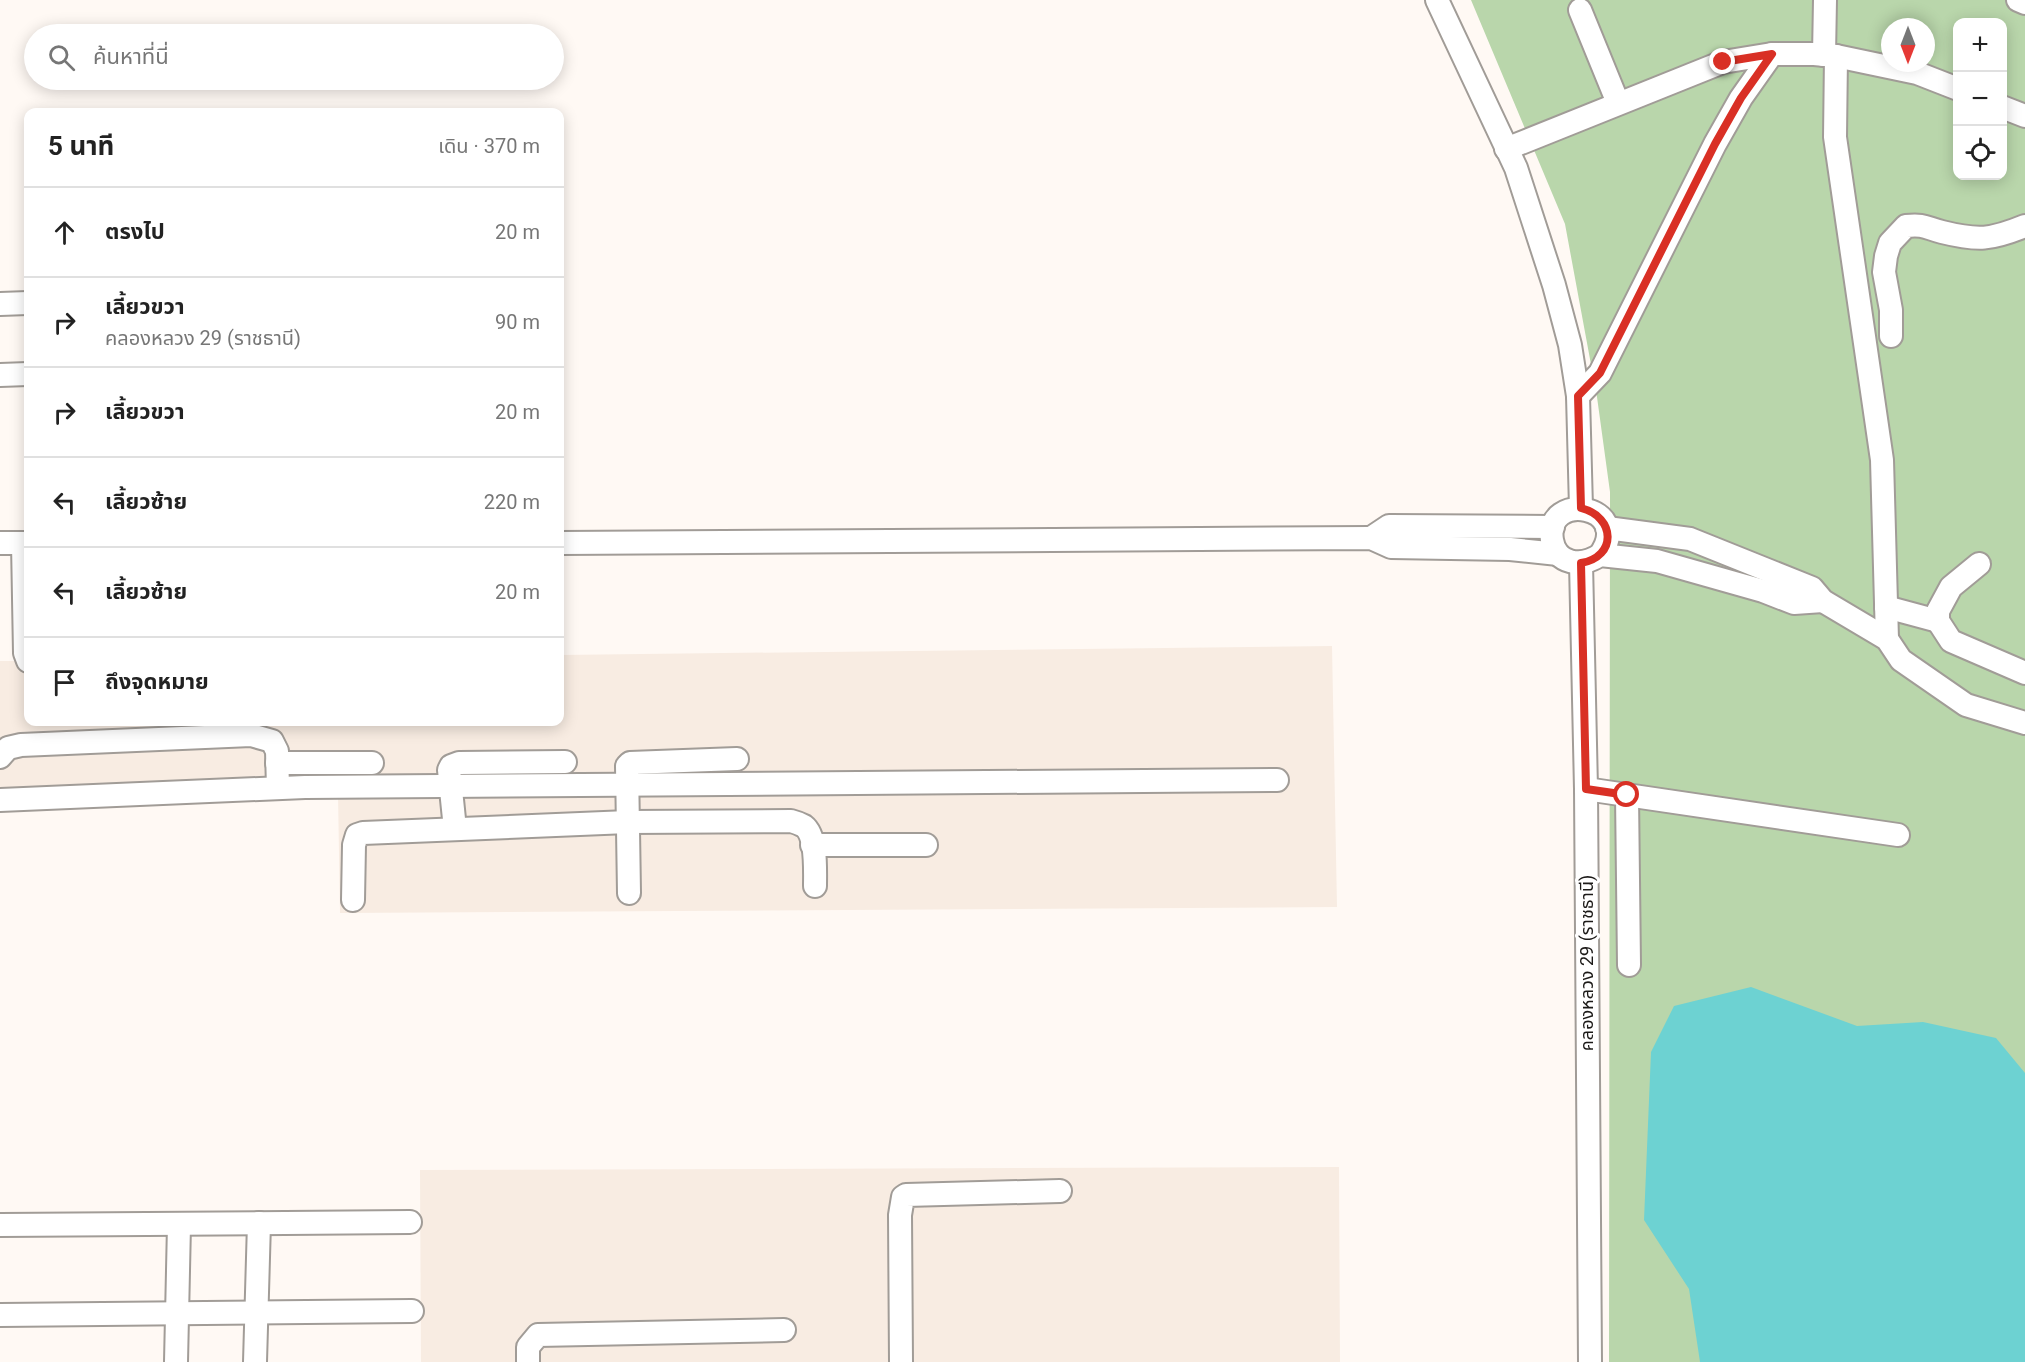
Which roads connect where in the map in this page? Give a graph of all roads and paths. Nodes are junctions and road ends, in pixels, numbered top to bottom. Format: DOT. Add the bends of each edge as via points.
graph roads {
  1 [pos="1437,0"];
  2 [pos="1825,0"];
  3 [pos="2018,0"];
  4 [pos="2025,3"];
  5 [pos="1580,10"];
  6 [pos="1772,54"];
  7 [pos="1830,55"];
  8 [pos="1953,87"];
  9 [pos="1618,103"];
  10 [pos="2007,109"];
  11 [pos="2025,116"];
  12 [pos="1506,148"];
  13 [pos="2025,226"];
  14 [pos="24,303"];
  15 [pos="0,304"];
  16 [pos="1891,336"];
  17 [pos="24,374"];
  18 [pos="0,375"];
  19 [pos="1578,396"];
  20 [pos="1581,508"];
  21 [pos="1553,527"];
  22 [pos="1607,528"];
  23 [pos="1371,538"];
  24 [pos="0,543"];
  25 [pos="24,543"];
  26 [pos="564,543"];
  27 [pos="1558,554"];
  28 [pos="1590,559"];
  29 [pos="1979,564"];
  30 [pos="1823,601"];
  31 [pos="1886,607"];
  32 [pos="1938,621"];
  33 [pos="1887,639"];
  34 [pos="2025,673"];
  35 [pos="2025,723"];
  36 [pos="0,757"];
  37 [pos="737,759"];
  38 [pos="565,762"];
  39 [pos="277,763"];
  40 [pos="372,763"];
  41 [pos="1277,780"];
  42 [pos="791,783"];
  43 [pos="626,784"];
  44 [pos="451,785"];
  45 [pos="278,788"];
  46 [pos="1586,789"];
  47 [pos="0,791"];
  48 [pos="1627,795"];
  49 [pos="0,800"];
  50 [pos="791,821"];
  51 [pos="628,822"];
  52 [pos="455,829"];
  53 [pos="1898,835"];
  54 [pos="812,845"];
  55 [pos="926,845"];
  56 [pos="815,886"];
  57 [pos="629,893"];
  58 [pos="353,900"];
  59 [pos="1629,965"];
  60 [pos="1060,1191"];
  61 [pos="410,1222"];
  62 [pos="259,1223"];
  63 [pos="0,1225"];
  64 [pos="179,1225"];
  65 [pos="256,1311"];
  66 [pos="412,1311"];
  67 [pos="178,1312"];
  68 [pos="0,1315"];
  69 [pos="784,1330"];
  70 [pos="177,1362"];
  71 [pos="255,1362"];
  72 [pos="528,1362"];
  73 [pos="901,1362"];
  74 [pos="1590,1362"];
  1 -- 12 [label="street"];
  2 -- 7 [label="street"];
  3 -- 4 [label="street"];
  5 -- 9 [label="street"];
  6 -- 7 [label="street"];
  6 -- 9 [label="street" via="1723,62"];
  6 -- 19 [label="street" via="1715,144 1600,373"];
  7 -- 8 [label="street" via="1917,73"];
  7 -- 31 [label="street" via="1842,200 1882,460"];
  9 -- 12 [label="street"];
  10 -- 11 [label="street"];
  12 -- 19 [label="street" via="1554,285"];
  13 -- 16 [label="street" via="1973,239 1920,225 1906,226 1890,243 1886,256"];
  14 -- 15 [label="street"];
  17 -- 18 [label="street"];
  19 -- 20 [label="street"];
  20 -- 21 [label="street" via="1568,510"];
  20 -- 22 [label="street" via="1593,511"];
  21 -- 23 [label="street" via="1389,526"];
  21 -- 27 [label="street"];
  22 -- 28 [label="street" via="1605,547"];
  22 -- 30 [label="street" via="1690,539 1812,588"];
  23 -- 26 [label="street"];
  23 -- 27 [label="street" via="1391,547"];
  24 -- 25 [label="street"];
  27 -- 28 [label="street" via="1568,561"];
  28 -- 30 [label="street" via="1657,561 1794,603"];
  28 -- 46 [label="street, คลองหลวง 29 (ราชธานี)"];
  29 -- 32 [label="street" via="1951,587 1938,611"];
  30 -- 33 [label="street"];
  31 -- 32 [label="street"];
  31 -- 33 [label="street"];
  32 -- 34 [label="street" via="1951,641"];
  33 -- 35 [label="street" via="1901,660 1966,705"];
  36 -- 39 [label="street" via="8,748 21,745 252,735 272,741"];
  37 -- 43 [label="street" via="630,763"];
  38 -- 44 [label="street" via="459,763 449,770"];
  39 -- 40 [label="street"];
  39 -- 45 [label="street"];
  41 -- 42 [label="street"];
  42 -- 43 [label="street"];
  42 -- 50 [label="street"];
  43 -- 44 [label="street"];
  43 -- 51 [label="street"];
  44 -- 45 [label="street"];
  44 -- 52 [label="street"];
  45 -- 49 [label="street"];
  46 -- 48 [label="street"];
  46 -- 74 [label="street, คลองหลวง 29 (ราชธานี)"];
  47 -- 49 [label="street"];
  48 -- 53 [label="street"];
  48 -- 59 [label="street"];
  50 -- 51 [label="street"];
  50 -- 54 [label="street" via="803,825 810,833"];
  51 -- 52 [label="street"];
  51 -- 57 [label="street"];
  52 -- 58 [label="street" via="357,835"];
  54 -- 55 [label="street"];
  54 -- 56 [label="street"];
  60 -- 73 [label="street" via="903,1197"];
  61 -- 62 [label="street"];
  62 -- 64 [label="street"];
  62 -- 65 [label="street"];
  63 -- 64 [label="street"];
  64 -- 67 [label="street"];
  65 -- 66 [label="street"];
  65 -- 67 [label="street"];
  65 -- 71 [label="street"];
  67 -- 68 [label="street"];
  67 -- 70 [label="street"];
  69 -- 72 [label="street" via="538,1335 528,1347"];
}
